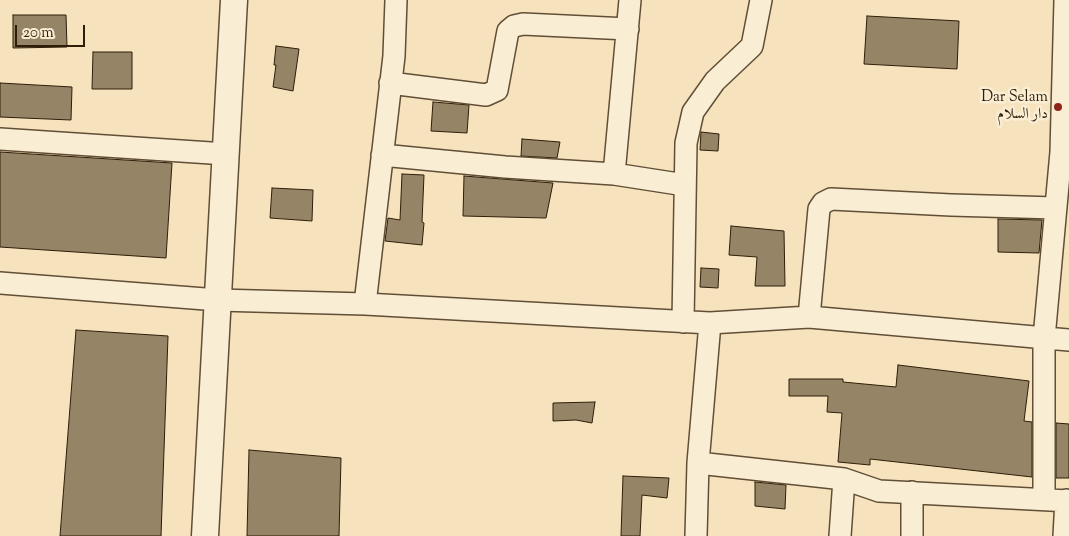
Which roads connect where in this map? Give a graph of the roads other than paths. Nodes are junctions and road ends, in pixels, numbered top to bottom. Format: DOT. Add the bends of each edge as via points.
graph roads {
  1 [pos="234,0"];
  2 [pos="396,0"];
  3 [pos="630,0"];
  4 [pos="761,0"];
  5 [pos="1065,0"];
  6 [pos="628,29"];
  7 [pos="390,83"];
  8 [pos="0,139"];
  9 [pos="226,154"];
  10 [pos="382,155"];
  11 [pos="614,174"];
  12 [pos="685,185"];
  13 [pos="1056,208"];
  14 [pos="0,283"];
  15 [pos="218,300"];
  16 [pos="365,304"];
  17 [pos="809,317"];
  18 [pos="683,322"];
  19 [pos="710,324"];
  20 [pos="1044,338"];
  21 [pos="1069,340"];
  22 [pos="698,464"];
  23 [pos="844,479"];
  24 [pos="912,492"];
  25 [pos="1044,499"];
  26 [pos="1067,501"];
  27 [pos="205,536"];
  28 [pos="696,536"];
  29 [pos="840,536"];
  30 [pos="912,536"];
  31 [pos="1064,536"];
  1 -- 9 [label="street"];
  2 -- 7 [label="street"];
  3 -- 6 [label="street"];
  4 -- 12 [label="street" via="752,46 715,81 693,112 686,143"];
  5 -- 13 [label="street" via="1061,152"];
  6 -- 7 [label="street" via="514,26 508,32 497,90 486,95"];
  6 -- 11 [label="street"];
  7 -- 10 [label="street"];
  8 -- 9 [label="street"];
  9 -- 15 [label="street"];
  10 -- 11 [label="street"];
  10 -- 16 [label="street"];
  11 -- 12 [label="street"];
  12 -- 18 [label="street"];
  13 -- 17 [label="street" via="831,199 819,210"];
  13 -- 20 [label="street"];
  14 -- 15 [label="street"];
  15 -- 16 [label="street"];
  15 -- 27 [label="street"];
  16 -- 18 [label="street"];
  17 -- 19 [label="street"];
  17 -- 20 [label="street"];
  18 -- 19 [label="street"];
  19 -- 22 [label="street"];
  20 -- 21 [label="street"];
  20 -- 25 [label="street"];
  22 -- 23 [label="street"];
  22 -- 28 [label="street"];
  23 -- 24 [label="street" via="878,491"];
  23 -- 29 [label="street"];
  24 -- 25 [label="street"];
  24 -- 30 [label="street"];
  25 -- 26 [label="street"];
  26 -- 31 [label="street"];
}
